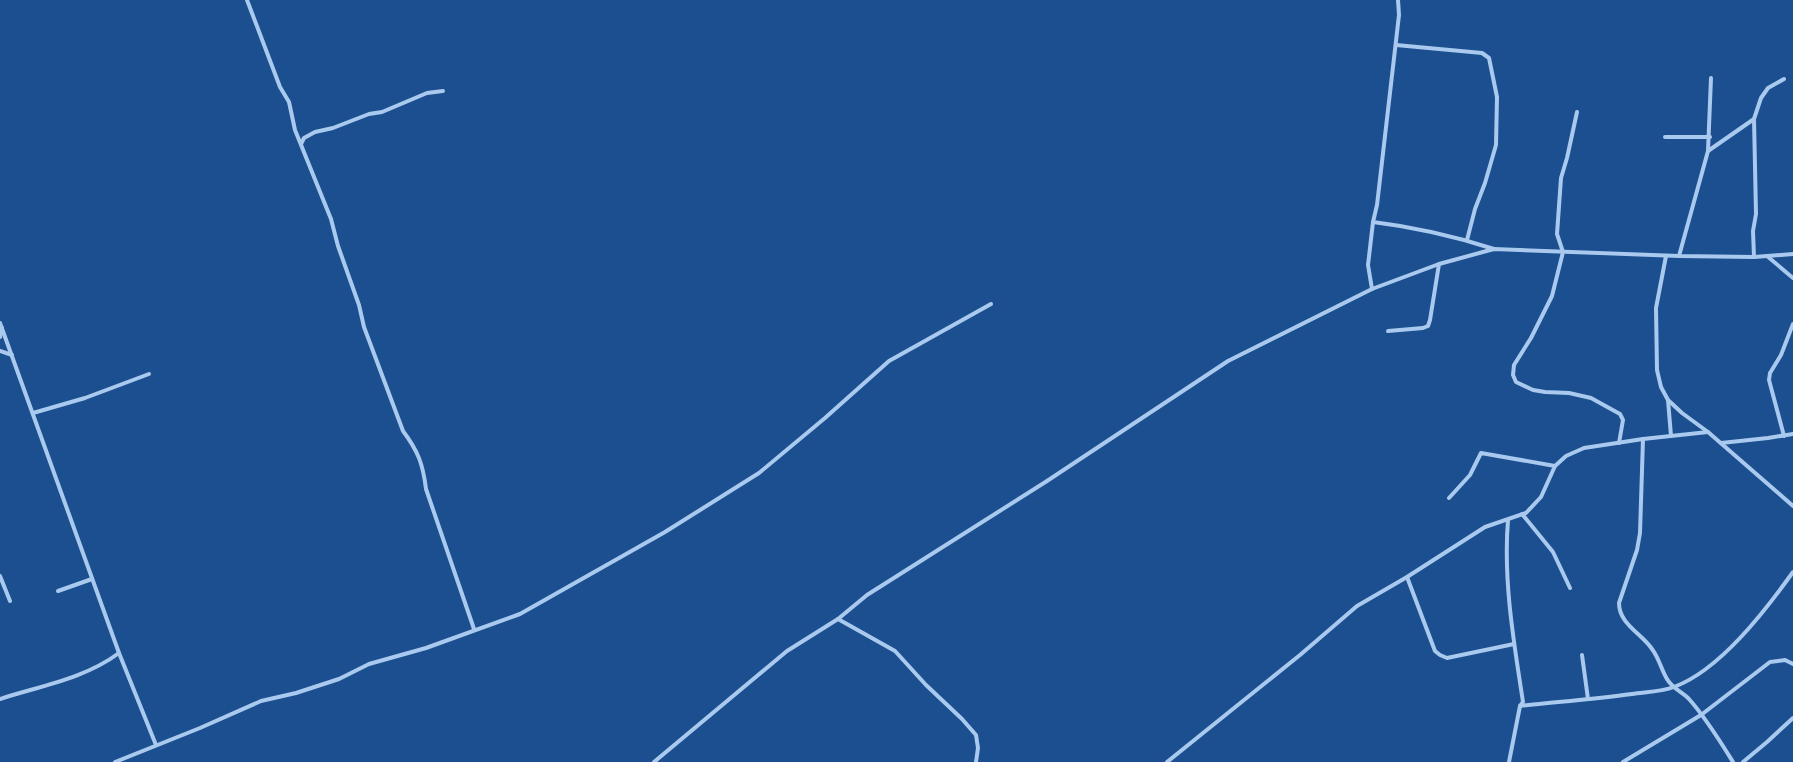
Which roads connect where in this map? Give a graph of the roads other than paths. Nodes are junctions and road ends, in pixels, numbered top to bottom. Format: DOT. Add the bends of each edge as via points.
graph roads {
  1 [pos="247,0"];
  2 [pos="1398,0"];
  3 [pos="1396,45"];
  4 [pos="1711,78"];
  5 [pos="1784,79"];
  6 [pos="443,91"];
  7 [pos="1577,112"];
  8 [pos="1754,119"];
  9 [pos="1665,137"];
  10 [pos="1710,137"];
  11 [pos="301,144"];
  12 [pos="1708,151"];
  13 [pos="1373,222"];
  14 [pos="1467,240"];
  15 [pos="1494,249"];
  16 [pos="1563,252"];
  17 [pos="1793,254"];
  18 [pos="1666,256"];
  19 [pos="1679,256"];
  20 [pos="1767,256"];
  21 [pos="1754,257"];
  22 [pos="1439,264"];
  23 [pos="1793,278"];
  24 [pos="1372,289"];
  25 [pos="991,304"];
  26 [pos="0,323"];
  27 [pos="1793,324"];
  28 [pos="2,328"];
  29 [pos="1388,332"];
  30 [pos="0,338"];
  31 [pos="0,351"];
  32 [pos="12,356"];
  33 [pos="149,374"];
  34 [pos="1668,400"];
  35 [pos="33,414"];
  36 [pos="1708,432"];
  37 [pos="1793,434"];
  38 [pos="1671,436"];
  39 [pos="1784,436"];
  40 [pos="1643,439"];
  41 [pos="1619,443"];
  42 [pos="1721,443"];
  43 [pos="1554,466"];
  44 [pos="1449,498"];
  45 [pos="1793,506"];
  46 [pos="1522,514"];
  47 [pos="1508,520"];
  48 [pos="1793,572"];
  49 [pos="0,576"];
  50 [pos="1408,577"];
  51 [pos="92,579"];
  52 [pos="1570,588"];
  53 [pos="58,591"];
  54 [pos="10,601"];
  55 [pos="838,619"];
  56 [pos="474,629"];
  57 [pos="1514,644"];
  58 [pos="119,653"];
  59 [pos="1582,655"];
  60 [pos="1793,664"];
  61 [pos="1674,687"];
  62 [pos="0,699"];
  63 [pos="1588,699"];
  64 [pos="1520,706"];
  65 [pos="1701,715"];
  66 [pos="1793,718"];
  67 [pos="156,745"];
  68 [pos="115,762"];
  69 [pos="654,762"];
  70 [pos="976,762"];
  71 [pos="1168,762"];
  72 [pos="1509,762"];
  73 [pos="1623,762"];
  74 [pos="1734,762"];
  75 [pos="1743,762"];
  1 -- 11 [label="street" via="280,87 289,102"];
  2 -- 3 [label="street"];
  3 -- 13 [label="street"];
  3 -- 14 [label="street" via="1482,53 1489,58 1497,97 1496,145"];
  4 -- 10 [label="street"];
  5 -- 8 [label="street" via="1768,88 1761,98"];
  6 -- 11 [label="street" via="427,93 382,112 315,132 304,138"];
  7 -- 16 [label="street" via="1561,178 1557,234"];
  8 -- 12 [label="street"];
  8 -- 21 [label="street"];
  9 -- 10 [label="street"];
  10 -- 12 [label="street"];
  11 -- 56 [label="street" via="331,219 364,326 403,431 412,442 423,466 426,489"];
  12 -- 19 [label="street"];
  13 -- 14 [label="street" via="1405,226"];
  13 -- 24 [label="street" via="1368,266"];
  14 -- 15 [label="street"];
  15 -- 16 [label="street"];
  15 -- 22 [label="street"];
  16 -- 18 [label="street"];
  16 -- 41 [label="street" via="1552,296 1514,365 1514,379 1533,390 1591,398 1620,414 1623,420"];
  17 -- 20 [label="street"];
  18 -- 19 [label="street"];
  18 -- 34 [label="street" via="1656,308 1657,370 1661,387"];
  19 -- 21 [label="street"];
  20 -- 21 [label="street"];
  20 -- 23 [label="street"];
  22 -- 24 [label="street"];
  22 -- 29 [label="street" via="1428,326"];
  24 -- 55 [label="street" via="1228,361 1047,481 867,595"];
  25 -- 56 [label="street" via="889,361 825,418 752,477 665,532 520,614"];
  26 -- 28 [label="street"];
  27 -- 39 [label="street" via="1769,380"];
  28 -- 30 [label="street"];
  28 -- 32 [label="street"];
  31 -- 32 [label="street"];
  32 -- 35 [label="street"];
  33 -- 35 [label="street"];
  34 -- 36 [label="street"];
  34 -- 38 [label="street"];
  35 -- 51 [label="street"];
  36 -- 38 [label="street"];
  36 -- 42 [label="street"];
  37 -- 39 [label="street"];
  38 -- 40 [label="street"];
  39 -- 42 [label="street"];
  40 -- 41 [label="street"];
  40 -- 61 [label="street" via="1640,533 1619,609 1631,627 1652,648 1662,664 1667,679"];
  41 -- 43 [label="street" via="1584,448 1566,456"];
  42 -- 45 [label="street"];
  43 -- 44 [label="street" via="1481,453 1470,475"];
  43 -- 46 [label="street" via="1541,497"];
  46 -- 47 [label="street"];
  46 -- 52 [label="street" via="1553,552"];
  47 -- 50 [label="street" via="1485,527"];
  47 -- 57 [label="street" via="1505,551"];
  48 -- 61 [label="street" via="1751,625 1717,660"];
  49 -- 54 [label="street"];
  50 -- 57 [label="street" via="1435,651 1440,656 1447,658"];
  50 -- 71 [label="street" via="1357,606 1300,656"];
  51 -- 53 [label="street"];
  51 -- 58 [label="street"];
  55 -- 69 [label="street" via="787,651"];
  55 -- 70 [label="street" via="895,651 962,720 976,735"];
  56 -- 67 [label="street" via="426,648 369,664 339,679 296,694 261,701"];
  57 -- 64 [label="street" via="1523,702"];
  58 -- 62 [label="street" via="104,664 75,676"];
  58 -- 67 [label="street"];
  59 -- 63 [label="street"];
  60 -- 65 [label="street" via="1785,660 1770,662"];
  61 -- 63 [label="street"];
  61 -- 65 [label="street" via="1687,697"];
  63 -- 64 [label="street"];
  64 -- 72 [label="street"];
  65 -- 73 [label="street"];
  65 -- 74 [label="street"];
  66 -- 75 [label="street"];
  67 -- 68 [label="street"];
}
